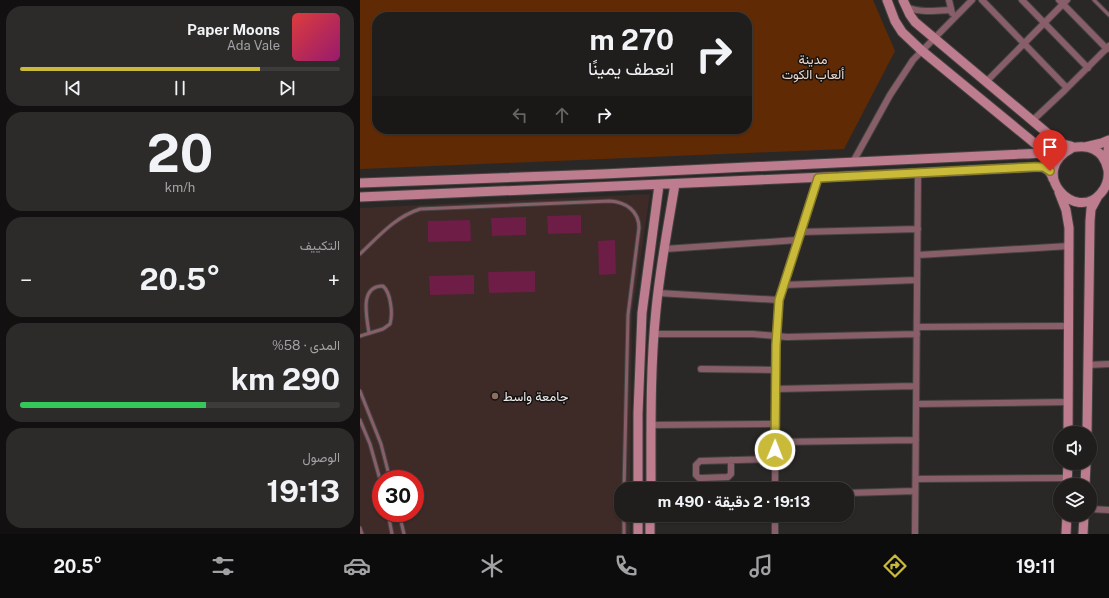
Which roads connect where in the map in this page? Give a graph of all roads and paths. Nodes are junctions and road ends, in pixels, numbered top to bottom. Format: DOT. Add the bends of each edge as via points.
graph roads {
  1 [pos="887,0"];
  2 [pos="949,0"];
  3 [pos="972,0"];
  4 [pos="982,0"];
  5 [pos="1022,0"];
  6 [pos="1094,0"];
  7 [pos="1063,1"];
  8 [pos="904,3"];
  9 [pos="951,10"];
  10 [pos="1109,15"];
  11 [pos="954,18"];
  12 [pos="1044,24"];
  13 [pos="933,38"];
  14 [pos="1024,44"];
  15 [pos="1108,47"];
  16 [pos="921,50"];
  17 [pos="1088,68"];
  18 [pos="986,82"];
  19 [pos="1067,88"];
  20 [pos="1032,121"];
  21 [pos="1030,140"];
  22 [pos="1109,140"];
  23 [pos="1109,146"];
  24 [pos="1079,147"];
  25 [pos="1044,152"];
  26 [pos="1026,154"];
  27 [pos="853,162"];
  28 [pos="1108,168"];
  29 [pos="918,174"];
  30 [pos="1053,176"];
  31 [pos="818,178"];
  32 [pos="1108,178"];
  33 [pos="364,183"];
  34 [pos="675,184"];
  35 [pos="659,185"];
  36 [pos="1109,189"];
  37 [pos="1059,191"];
  38 [pos="1100,195"];
  39 [pos="364,197"];
  40 [pos="918,229"];
  41 [pos="800,232"];
  42 [pos="797,240"];
  43 [pos="1069,246"];
  44 [pos="665,249"];
  45 [pos="360,254"];
  46 [pos="918,255"];
  47 [pos="917,280"];
  48 [pos="783,285"];
  49 [pos="658,293"];
  50 [pos="779,300"];
  51 [pos="1069,326"];
  52 [pos="917,330"];
  53 [pos="369,333"];
  54 [pos="655,334"];
  55 [pos="777,335"];
  56 [pos="360,336"];
  57 [pos="1109,364"];
  58 [pos="1087,365"];
  59 [pos="701,370"];
  60 [pos="776,370"];
  61 [pos="916,386"];
  62 [pos="776,389"];
  63 [pos="360,391"];
  64 [pos="1068,402"];
  65 [pos="916,404"];
  66 [pos="360,420"];
  67 [pos="776,424"];
  68 [pos="652,425"];
  69 [pos="1068,426"];
  70 [pos="1087,426"];
  71 [pos="916,440"];
  72 [pos="775,442"];
  73 [pos="775,459"];
  74 [pos="731,460"];
  75 [pos="377,470"];
  76 [pos="387,470"];
  77 [pos="916,479"];
  78 [pos="1053,481"];
  79 [pos="624,482"];
  80 [pos="638,482"];
  81 [pos="651,482"];
  82 [pos="775,482"];
  83 [pos="915,491"];
  84 [pos="854,493"];
  85 [pos="1097,510"];
  86 [pos="1109,510"];
  87 [pos="390,522"];
  88 [pos="401,522"];
  89 [pos="624,522"];
  90 [pos="638,522"];
  91 [pos="650,522"];
  92 [pos="775,522"];
  93 [pos="1067,522"];
  94 [pos="1084,522"];
  95 [pos="360,528"];
  96 [pos="362,534"];
  97 [pos="392,534"];
  98 [pos="404,534"];
  99 [pos="624,534"];
  100 [pos="638,534"];
  101 [pos="650,534"];
  102 [pos="775,534"];
  103 [pos="915,534"];
  104 [pos="1066,534"];
  105 [pos="1083,534"];
  1 -- 16 [label="street" via="902,32"];
  2 -- 9 [label="street"];
  3 -- 11 [label="street"];
  4 -- 14 [label="street"];
  5 -- 12 [label="street"];
  6 -- 10 [label="lane"];
  7 -- 12 [label="street"];
  7 -- 15 [label="street"];
  8 -- 9 [label="street" via="913,10"];
  8 -- 13 [label="street" via="912,19"];
  9 -- 11 [label="street"];
  11 -- 13 [label="street"];
  12 -- 14 [label="street"];
  12 -- 17 [label="street"];
  13 -- 16 [label="street"];
  13 -- 18 [label="street"];
  14 -- 18 [label="street"];
  14 -- 19 [label="street"];
  15 -- 17 [label="street"];
  16 -- 21 [label="street"];
  16 -- 27 [label="street" via="897,83"];
  17 -- 19 [label="street"];
  18 -- 20 [label="street"];
  19 -- 20 [label="street"];
  20 -- 24 [label="street" via="1058,142"];
  21 -- 25 [label="street"];
  21 -- 26 [label="street" via="1037,150"];
  22 -- 24 [label="street"];
  23 -- 28 [label="street" via="1106,159"];
  24 -- 25 [label="street"];
  24 -- 28 [label="street" via="1093,149 1100,154"];
  24 -- 30 [label="street" via="1059,157"];
  25 -- 26 [label="street"];
  25 -- 30 [label="street"];
  26 -- 27 [label="street"];
  27 -- 33 [label="street"];
  28 -- 32 [label="street"];
  29 -- 30 [label="street" via="1041,167"];
  29 -- 31 [label="street"];
  29 -- 40 [label="street"];
  30 -- 37 [label="street"];
  31 -- 34 [label="street"];
  31 -- 41 [label="street"];
  32 -- 36 [label="street"];
  32 -- 38 [label="street"];
  33 -- 39 [label="street"];
  34 -- 35 [label="street"];
  34 -- 44 [label="street"];
  35 -- 39 [label="street"];
  35 -- 80 [label="street" via="642,313"];
  37 -- 38 [label="street" via="1074,201 1083,202"];
  37 -- 43 [label="street" via="1068,217"];
  38 -- 58 [label="street" via="1093,204 1090,214"];
  40 -- 41 [label="street"];
  40 -- 46 [label="street"];
  41 -- 42 [label="street"];
  42 -- 44 [label="street"];
  42 -- 48 [label="street"];
  43 -- 46 [label="street"];
  43 -- 51 [label="street"];
  44 -- 49 [label="street"];
  45 -- 79 [label="lane" via="393,223 406,214 420,209 610,201 623,203 632,210 639,220 639,228 628,315"];
  46 -- 47 [label="street"];
  47 -- 48 [label="street"];
  47 -- 52 [label="street"];
  48 -- 50 [label="street"];
  49 -- 50 [label="street"];
  49 -- 54 [label="street"];
  50 -- 55 [label="street"];
  51 -- 52 [label="street"];
  51 -- 64 [label="street"];
  52 -- 55 [label="street" via="787,337"];
  52 -- 61 [label="street"];
  53 -- 53 [label="lane" via="383,329 390,324 392,317 386,289 382,286 370,288 363,297"];
  53 -- 56 [label="lane"];
  54 -- 55 [label="street"];
  54 -- 68 [label="street"];
  55 -- 60 [label="street"];
  57 -- 58 [label="street"];
  58 -- 70 [label="street"];
  59 -- 60 [label="street"];
  60 -- 62 [label="street"];
  61 -- 62 [label="street"];
  61 -- 65 [label="street"];
  62 -- 67 [label="street"];
  63 -- 76 [label="lane" via="374,424"];
  64 -- 65 [label="street"];
  64 -- 69 [label="street"];
  65 -- 71 [label="street"];
  66 -- 75 [label="lane"];
  67 -- 68 [label="street"];
  67 -- 72 [label="street"];
  68 -- 81 [label="street"];
  71 -- 72 [label="street"];
  71 -- 77 [label="street"];
  72 -- 73 [label="street"];
  73 -- 74 [label="street"];
  73 -- 82 [label="street"];
  74 -- 74 [label="street" via="698,462 696,475 702,478 728,477 731,474"];
  77 -- 78 [label="street"];
  77 -- 83 [label="street"];
  83 -- 84 [label="street"];
  83 -- 103 [label="street"];
  85 -- 86 [label="street"];
  87 -- 97 [label="lane"];
  88 -- 98 [label="lane"];
  89 -- 99 [label="lane"];
  90 -- 100 [label="street"];
  91 -- 101 [label="street"];
  92 -- 102 [label="street"];
  93 -- 104 [label="street"];
  94 -- 105 [label="street"];
  95 -- 96 [label="lane"];
}
